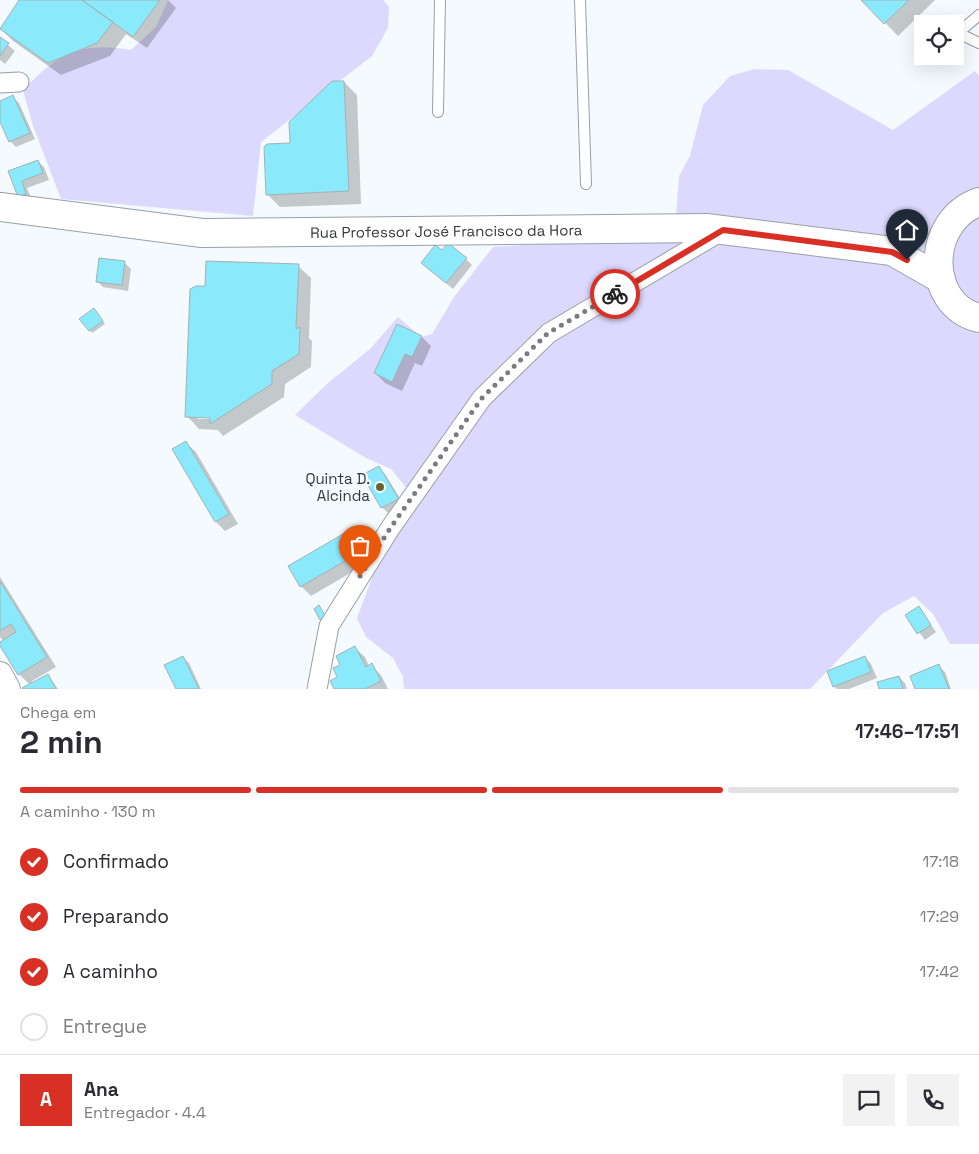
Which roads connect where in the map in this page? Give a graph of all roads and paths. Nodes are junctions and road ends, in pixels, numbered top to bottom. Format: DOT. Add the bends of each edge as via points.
graph roads {
  1 [pos="440,0"];
  2 [pos="580,0"];
  3 [pos="979,15"];
  4 [pos="979,43"];
  5 [pos="19,82"];
  6 [pos="0,83"];
  7 [pos="438,112"];
  8 [pos="586,184"];
  9 [pos="979,202"];
  10 [pos="0,207"];
  11 [pos="950,224"];
  12 [pos="723,230"];
  13 [pos="892,252"];
  14 [pos="941,279"];
  15 [pos="978,322"];
  16 [pos="0,674"];
  17 [pos="8,689"];
  18 [pos="317,689"];
  1 -- 7 [label="lane"];
  2 -- 8 [label="lane"];
  3 -- 4 [label="lane" via="958,33"];
  5 -- 6 [label="street"];
  9 -- 11 [label="main road" via="955,217"];
  10 -- 12 [label="main road, Rua Professor José Francisco da Hora" via="202,233"];
  11 -- 13 [label="main road, Rua Professor José Francisco da Hora" via="927,240"];
  11 -- 14 [label="main road" via="943,234 938,253"];
  12 -- 13 [label="main road, Rua Professor José Francisco da Hora"];
  12 -- 18 [label="street" via="548,333 482,398 391,527 329,626"];
  13 -- 14 [label="main road, Rua Professor José Francisco da Hora"];
  14 -- 15 [label="main road" via="945,291 958,307"];
  16 -- 17 [label="street"];
}
